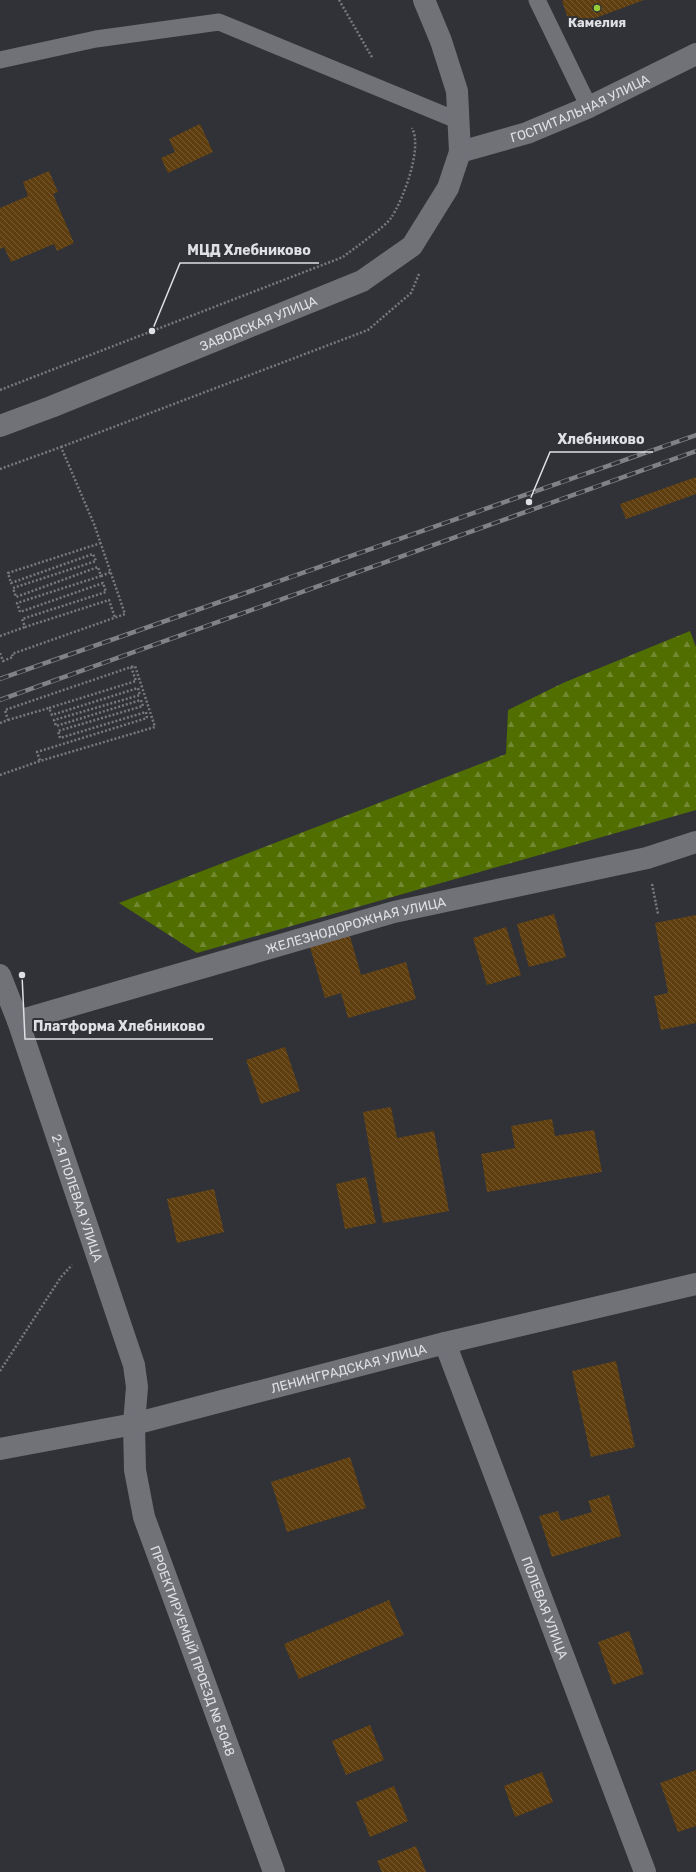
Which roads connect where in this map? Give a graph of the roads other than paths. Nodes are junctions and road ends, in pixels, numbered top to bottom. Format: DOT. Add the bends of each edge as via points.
graph roads {
  1 [pos="424,0"];
  2 [pos="536,0"];
  3 [pos="696,54"];
  4 [pos="0,60"];
  5 [pos="589,107"];
  6 [pos="459,120"];
  7 [pos="460,152"];
  8 [pos="0,426"];
  9 [pos="696,842"];
  10 [pos="0,976"];
  11 [pos="18,1021"];
  12 [pos="696,1284"];
  13 [pos="445,1343"];
  14 [pos="134,1424"];
  15 [pos="0,1449"];
  16 [pos="274,1872"];
  17 [pos="645,1872"];
  1 -- 6 [label="street" via="442,41 457,92"];
  2 -- 5 [label="lane"];
  3 -- 5 [label="street, ГОСПИТАЛЬНАЯ УЛИЦА"];
  4 -- 6 [label="lane" via="96,39 219,22"];
  5 -- 7 [label="street, ГОСПИТАЛЬНАЯ УЛИЦА" via="527,132"];
  6 -- 7 [label="street"];
  7 -- 8 [label="street, ЗАВОДСКАЯ УЛИЦА" via="448,188 412,246 362,281"];
  9 -- 11 [label="street, ЖЕЛЕЗНОДОРОЖНАЯ УЛИЦА" via="647,858 394,912"];
  10 -- 11 [label="street, 2-Я ПОЛЕВАЯ УЛИЦА"];
  11 -- 14 [label="street, 2-Я ПОЛЕВАЯ УЛИЦА" via="134,1365 137,1387"];
  12 -- 13 [label="street, ЛЕНИНГРАДСКАЯ УЛИЦА"];
  13 -- 14 [label="street, ЛЕНИНГРАДСКАЯ УЛИЦА"];
  13 -- 17 [label="street, ПОЛЕВАЯ УЛИЦА"];
  14 -- 15 [label="street, ЛЕНИНГРАДСКАЯ УЛИЦА"];
  14 -- 16 [label="street, ПРОЕКТИРУЕМЫЙ ПРОЕЗД № 5048" via="135,1470 144,1517"];
}
